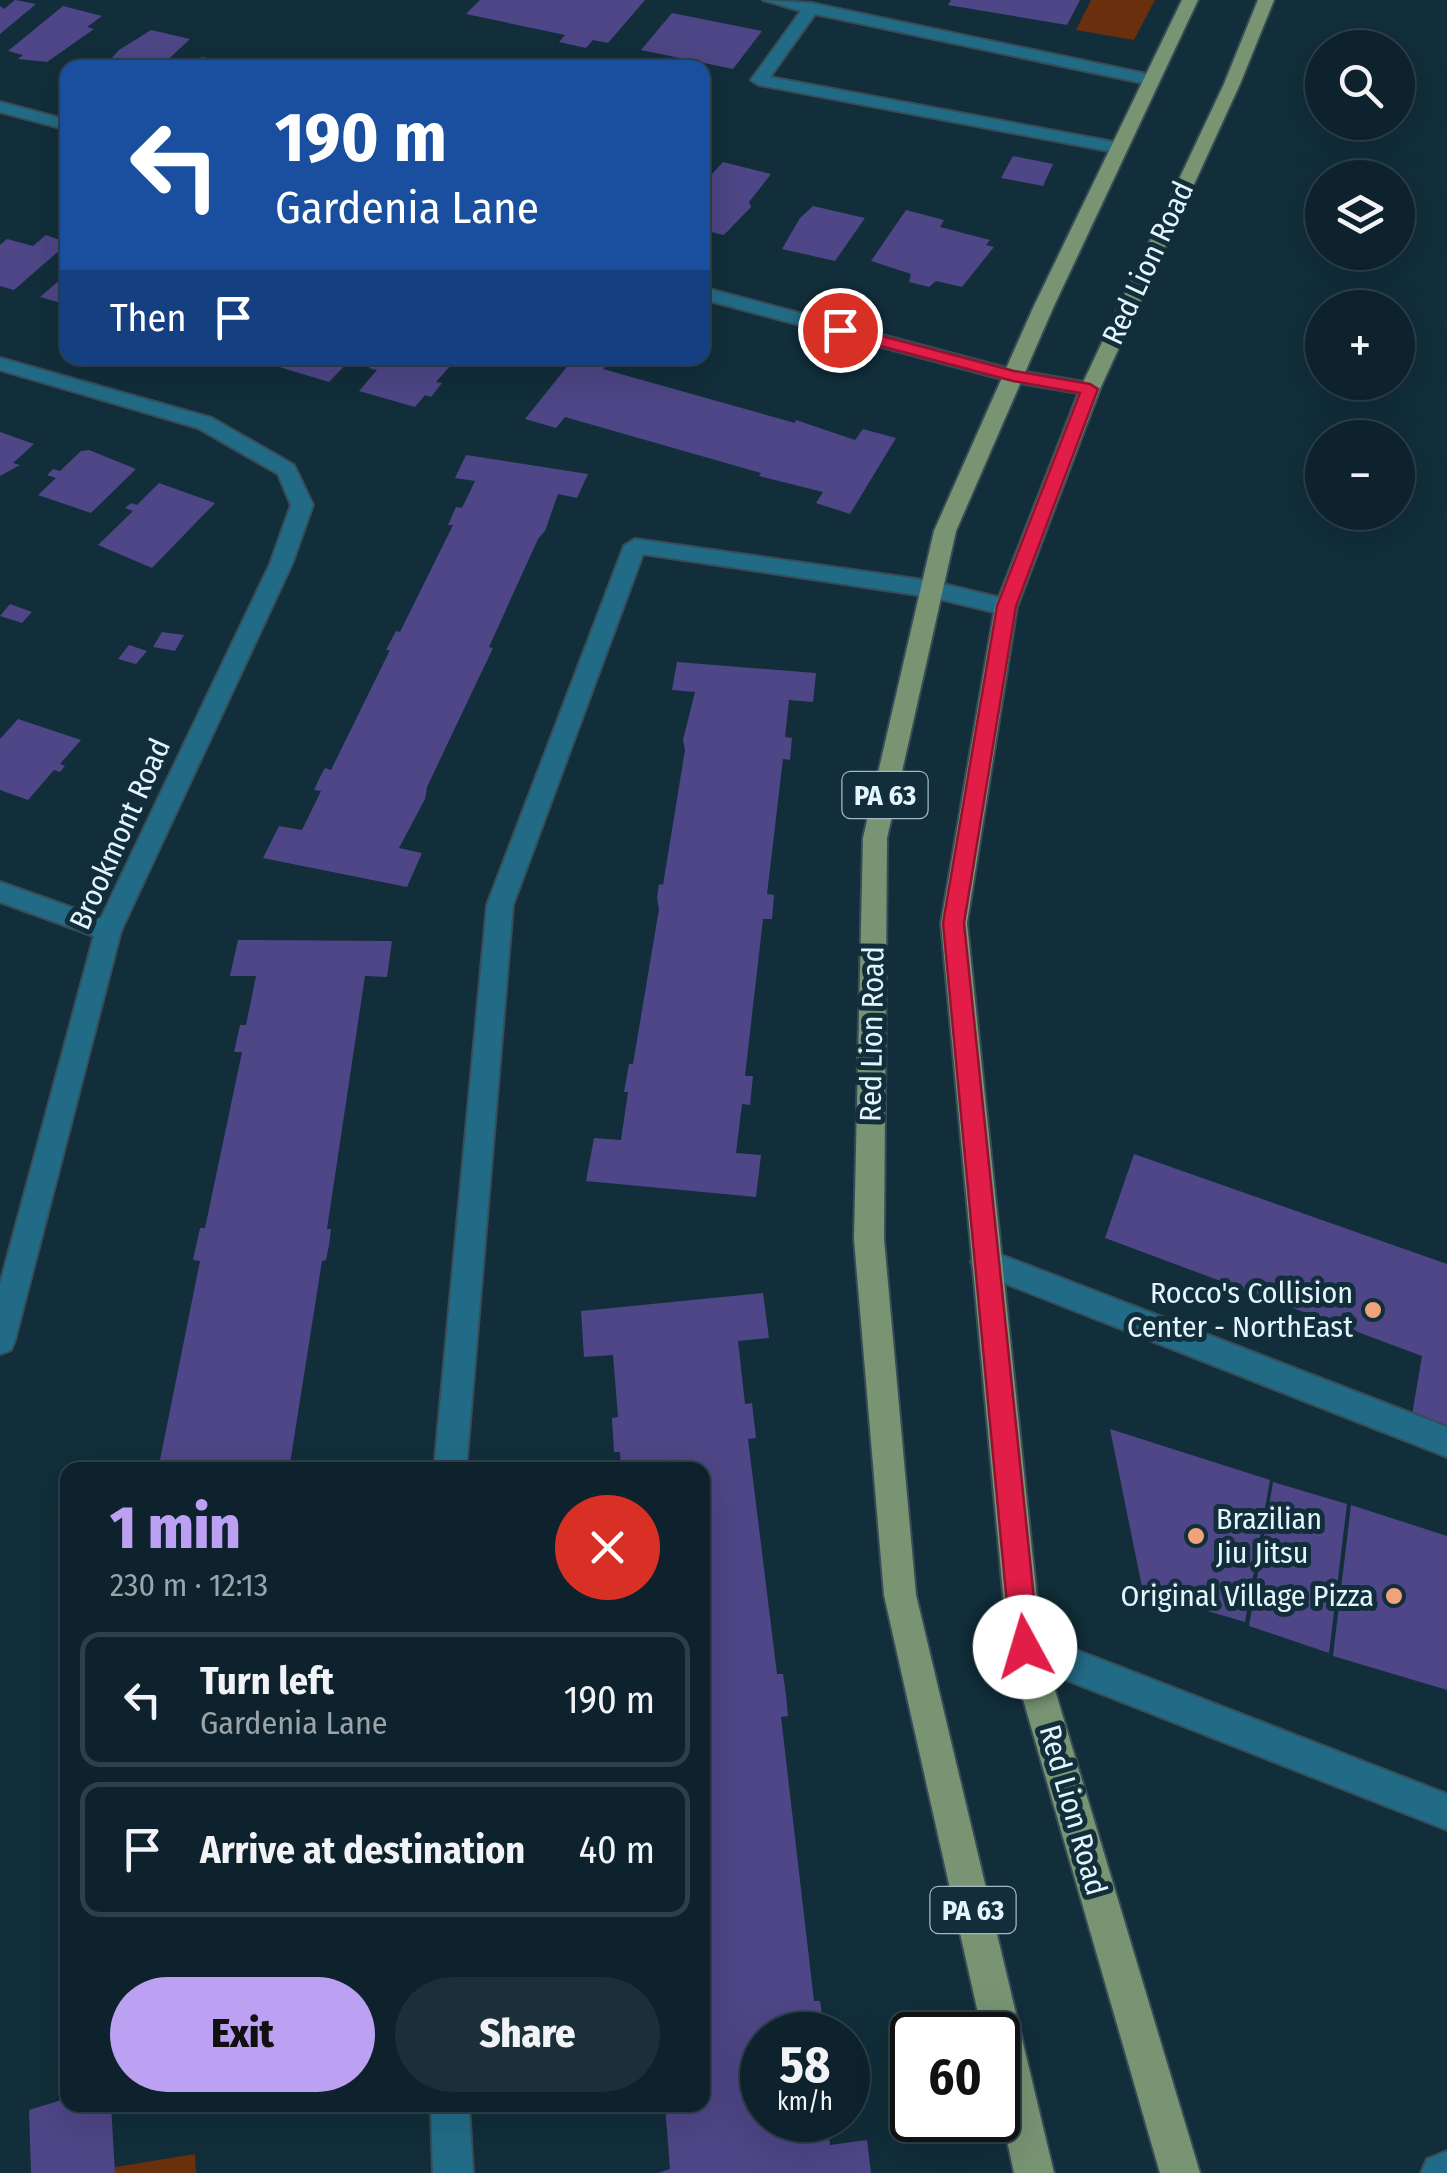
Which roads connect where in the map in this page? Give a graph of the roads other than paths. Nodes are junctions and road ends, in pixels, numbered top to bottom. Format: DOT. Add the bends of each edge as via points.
graph roads {
  1 [pos="770,0"];
  2 [pos="1190,0"];
  3 [pos="1266,0"];
  4 [pos="810,8"];
  5 [pos="1152,80"];
  6 [pos="0,107"];
  7 [pos="60,123"];
  8 [pos="1119,148"];
  9 [pos="710,296"];
  10 [pos="0,364"];
  11 [pos="1013,376"];
  12 [pos="1090,389"];
  13 [pos="931,589"];
  14 [pos="1006,606"];
  15 [pos="0,892"];
  16 [pos="108,931"];
  17 [pos="986,1262"];
  18 [pos="0,1340"];
  19 [pos="1447,1442"];
  20 [pos="451,1462"];
  21 [pos="1025,1647"];
  22 [pos="1447,1812"];
  23 [pos="450,2112"];
  24 [pos="453,2173"];
  25 [pos="1034,2173"];
  26 [pos="1180,2173"];
  1 -- 4 [label="street"];
  2 -- 5 [label="main road, Red Lion Road / PA 63"];
  3 -- 12 [label="main road, Red Lion Road / PA 63"];
  4 -- 5 [label="street"];
  4 -- 8 [label="street" via="759,80"];
  5 -- 8 [label="main road, Red Lion Road / PA 63"];
  6 -- 7 [label="street"];
  8 -- 11 [label="main road, Red Lion Road / PA 63"];
  9 -- 11 [label="street"];
  10 -- 16 [label="street, Brookmont Road" via="206,422 287,470 302,505 282,564"];
  11 -- 12 [label="street"];
  11 -- 13 [label="main road, Red Lion Road / PA 63" via="944,532"];
  12 -- 14 [label="main road, Red Lion Road / PA 63"];
  13 -- 14 [label="street"];
  13 -- 20 [label="street" via="635,546 500,905"];
  13 -- 25 [label="main road, Red Lion Road / PA 63" via="875,838 869,1239 900,1595"];
  14 -- 17 [label="main road, Red Lion Road / PA 63" via="954,923"];
  15 -- 16 [label="street"];
  16 -- 18 [label="street, Brookmont Road"];
  17 -- 19 [label="street"];
  17 -- 21 [label="main road, Red Lion Road / PA 63"];
  21 -- 22 [label="street"];
  21 -- 26 [label="main road, Red Lion Road / PA 63"];
  23 -- 24 [label="street"];
}
